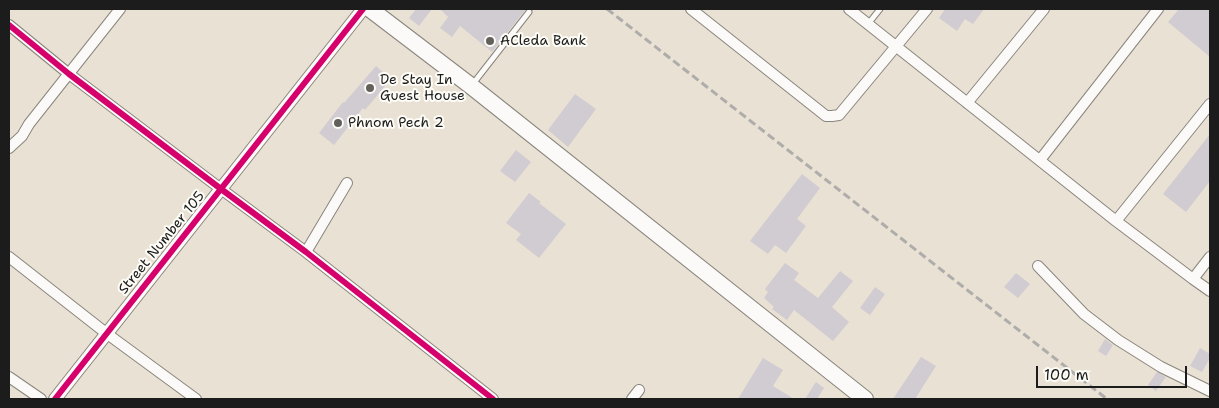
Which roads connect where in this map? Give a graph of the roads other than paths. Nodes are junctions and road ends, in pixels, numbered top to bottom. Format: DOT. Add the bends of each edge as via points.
graph roads {
  1 [pos="120,9"];
  2 [pos="362,9"];
  3 [pos="370,9"];
  4 [pos="691,9"];
  5 [pos="849,9"];
  6 [pos="880,9"];
  7 [pos="927,9"];
  8 [pos="1044,9"];
  9 [pos="1158,9"];
  10 [pos="528,12"];
  11 [pos="387,14"];
  12 [pos="868,24"];
  13 [pos="9,25"];
  14 [pos="897,47"];
  15 [pos="69,74"];
  16 [pos="471,86"];
  17 [pos="967,103"];
  18 [pos="1210,104"];
  19 [pos="9,148"];
  20 [pos="1040,160"];
  21 [pos="347,183"];
  22 [pos="221,190"];
  23 [pos="1116,220"];
  24 [pos="306,252"];
  25 [pos="9,257"];
  26 [pos="1210,257"];
  27 [pos="1038,266"];
  28 [pos="1193,279"];
  29 [pos="1210,291"];
  30 [pos="106,333"];
  31 [pos="9,377"];
  32 [pos="639,390"];
  33 [pos="1210,391"];
  34 [pos="41,399"];
  35 [pos="55,399"];
  36 [pos="196,399"];
  37 [pos="493,399"];
  38 [pos="632,399"];
  39 [pos="865,399"];
  1 -- 15 [label="street"];
  2 -- 22 [label="street, Street Number 105"];
  3 -- 11 [label="main road"];
  4 -- 14 [label="street" via="826,116 839,116"];
  5 -- 12 [label="street"];
  6 -- 12 [label="lane"];
  7 -- 14 [label="street"];
  8 -- 17 [label="street"];
  9 -- 20 [label="street"];
  10 -- 16 [label="lane"];
  11 -- 16 [label="main road"];
  12 -- 14 [label="street"];
  13 -- 15 [label="street"];
  14 -- 17 [label="street"];
  15 -- 19 [label="street" via="22,136"];
  15 -- 22 [label="street"];
  16 -- 39 [label="main road"];
  17 -- 20 [label="street"];
  18 -- 23 [label="street"];
  20 -- 23 [label="street"];
  21 -- 24 [label="street"];
  22 -- 24 [label="street"];
  22 -- 30 [label="street, Street Number 105"];
  23 -- 28 [label="street"];
  24 -- 37 [label="street"];
  25 -- 30 [label="street"];
  26 -- 28 [label="street"];
  27 -- 33 [label="street" via="1084,314 1118,340 1161,367"];
  28 -- 29 [label="street"];
  30 -- 35 [label="street, Street Number 105"];
  30 -- 36 [label="street"];
  31 -- 34 [label="street"];
  32 -- 38 [label="street"];
}
